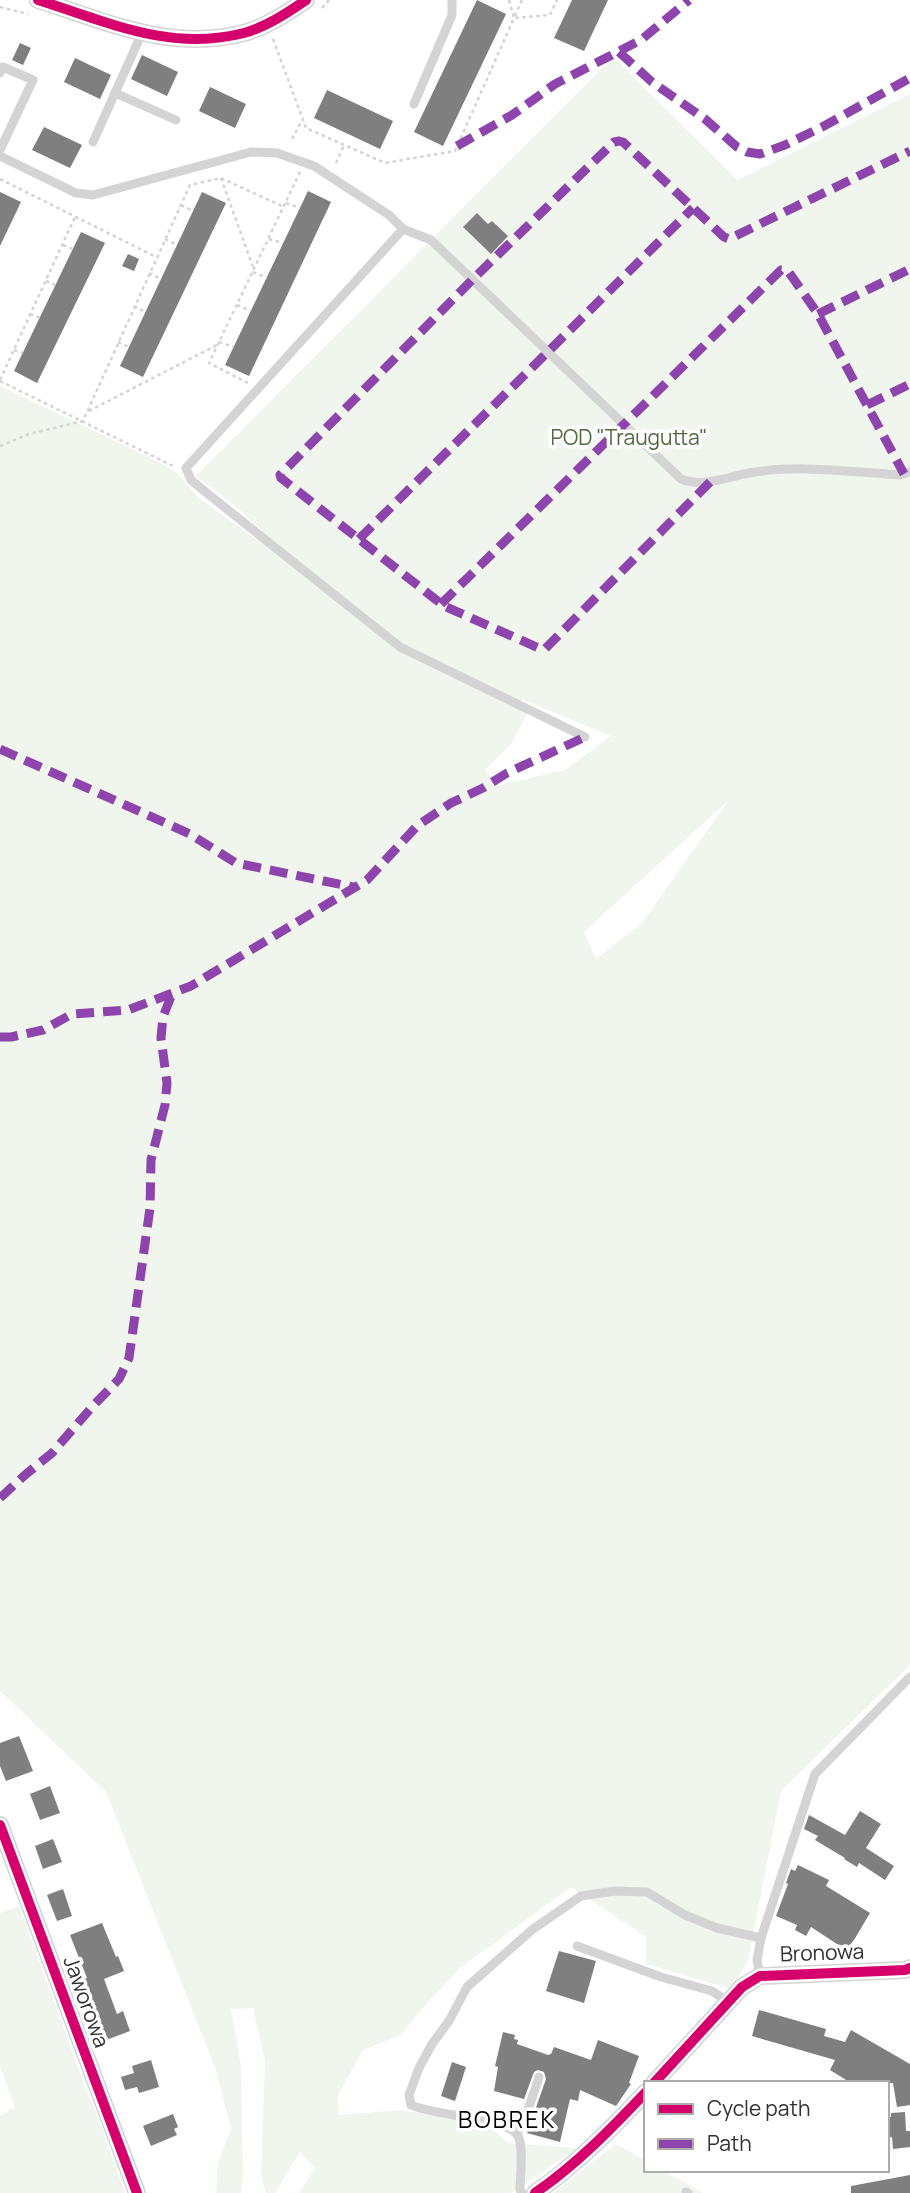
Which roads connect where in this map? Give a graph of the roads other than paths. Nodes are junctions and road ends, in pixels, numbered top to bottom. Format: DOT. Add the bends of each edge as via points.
graph roads {
  1 [pos="38,0"];
  2 [pos="306,0"];
  3 [pos="452,0"];
  4 [pos="60,3"];
  5 [pos="142,33"];
  6 [pos="0,74"];
  7 [pos="115,93"];
  8 [pos="414,104"];
  9 [pos="176,120"];
  10 [pos="93,142"];
  11 [pos="0,149"];
  12 [pos="0,156"];
  13 [pos="403,229"];
  14 [pos="910,472"];
  15 [pos="586,737"];
  16 [pos="910,1677"];
  17 [pos="0,1825"];
  18 [pos="761,1938"];
  19 [pos="577,1946"];
  20 [pos="910,1968"];
  21 [pos="760,1976"];
  22 [pos="728,2003"];
  23 [pos="539,2077"];
  24 [pos="656,2081"];
  25 [pos="644,2094"];
  26 [pos="516,2133"];
  27 [pos="137,2193"];
  28 [pos="522,2193"];
  29 [pos="535,2193"];
  1 -- 4 [label="street"];
  2 -- 5 [label="street" via="246,33 208,40"];
  3 -- 8 [label="lane" via="452,15"];
  4 -- 5 [label="street"];
  5 -- 7 [label="lane"];
  6 -- 11 [label="lane" via="3,67 33,80"];
  7 -- 9 [label="lane"];
  7 -- 10 [label="lane"];
  12 -- 13 [label="lane" via="76,192 93,195 251,152 277,153 314,166"];
  13 -- 14 [label="lane" via="430,240 681,479 706,482 752,472"];
  13 -- 15 [label="lane" via="186,468 191,480 400,647"];
  16 -- 18 [label="lane" via="815,1774"];
  17 -- 27 [label="street, Jaworowa"];
  18 -- 21 [label="lane"];
  18 -- 26 [label="lane" via="685,1915 647,1892 581,1896 534,1929 467,1987 419,2068 409,2095 411,2105 422,2110 491,2122"];
  19 -- 22 [label="lane" via="712,1991"];
  20 -- 21 [label="street, Bronowa"];
  21 -- 22 [label="street, Bronowa"];
  22 -- 24 [label="street, Bronowa"];
  23 -- 26 [label="lane"];
  25 -- 29 [label="street"];
  26 -- 28 [label="lane"];
}
